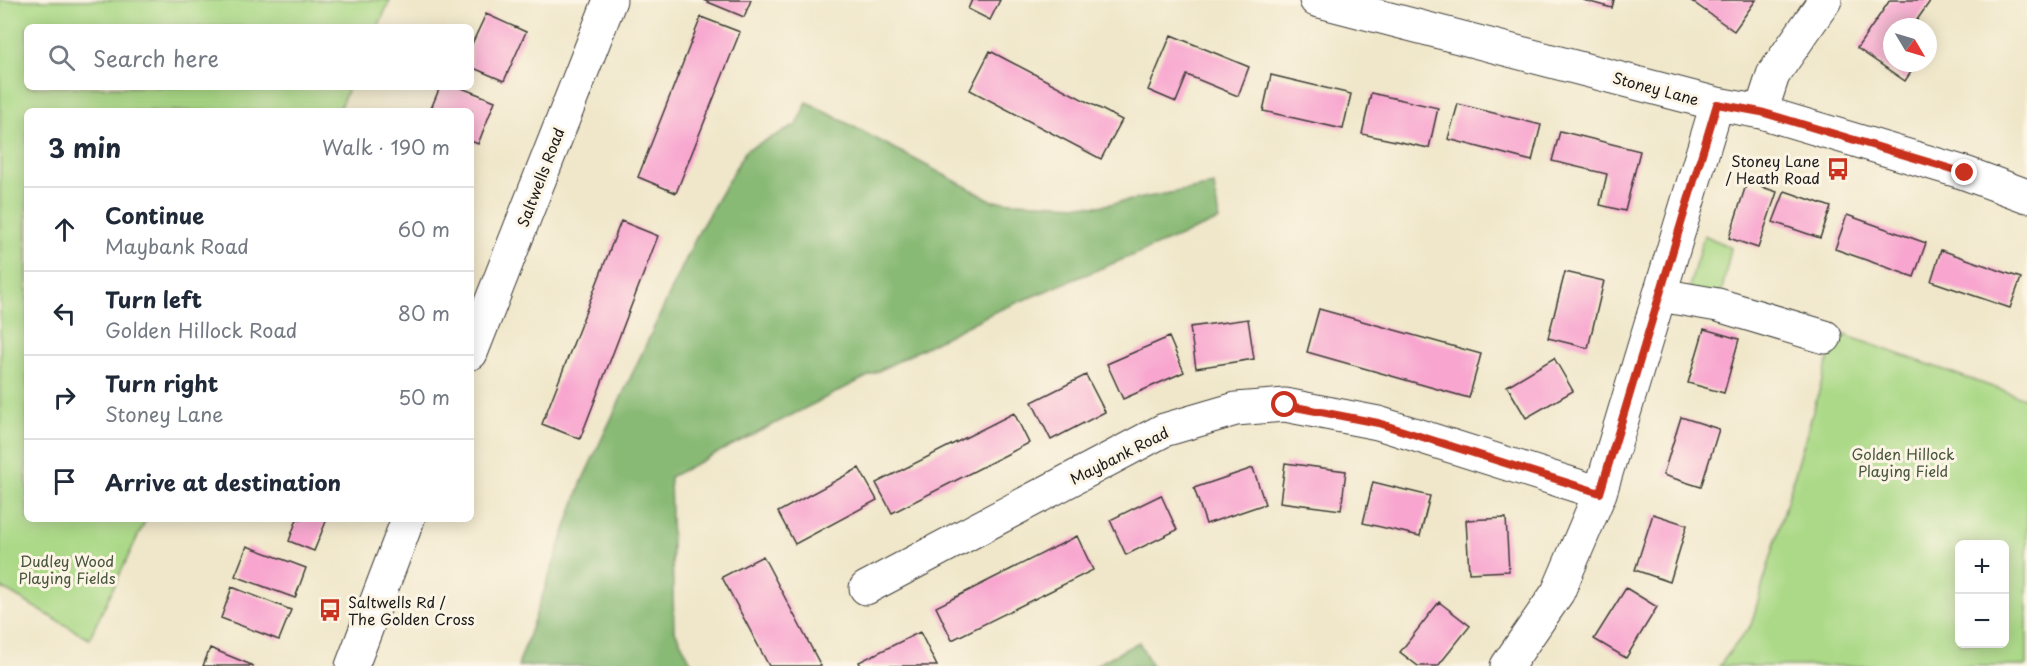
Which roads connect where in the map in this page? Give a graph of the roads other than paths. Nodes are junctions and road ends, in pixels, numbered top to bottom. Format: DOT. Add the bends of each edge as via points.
graph roads {
  1 [pos="609,0"];
  2 [pos="1316,0"];
  3 [pos="1825,0"];
  4 [pos="1717,104"];
  5 [pos="1761,112"];
  6 [pos="2027,196"];
  7 [pos="1660,295"];
  8 [pos="1825,337"];
  9 [pos="474,345"];
  10 [pos="1600,493"];
  11 [pos="407,522"];
  12 [pos="866,588"];
  13 [pos="352,666"];
  14 [pos="1507,666"];
  1 -- 9 [label="street, Saltwells Road"];
  2 -- 4 [label="street, Stoney Lane"];
  3 -- 5 [label="street" via="1773,75"];
  4 -- 5 [label="street, Stoney Lane"];
  4 -- 7 [label="street"];
  5 -- 6 [label="street, Stoney Lane" via="1965,173"];
  7 -- 8 [label="street" via="1718,305"];
  7 -- 10 [label="street"];
  10 -- 12 [label="street, Maybank Road" via="1378,423 1285,405 1236,409 1164,430"];
  10 -- 14 [label="street" via="1558,592"];
  11 -- 13 [label="street"];
}
